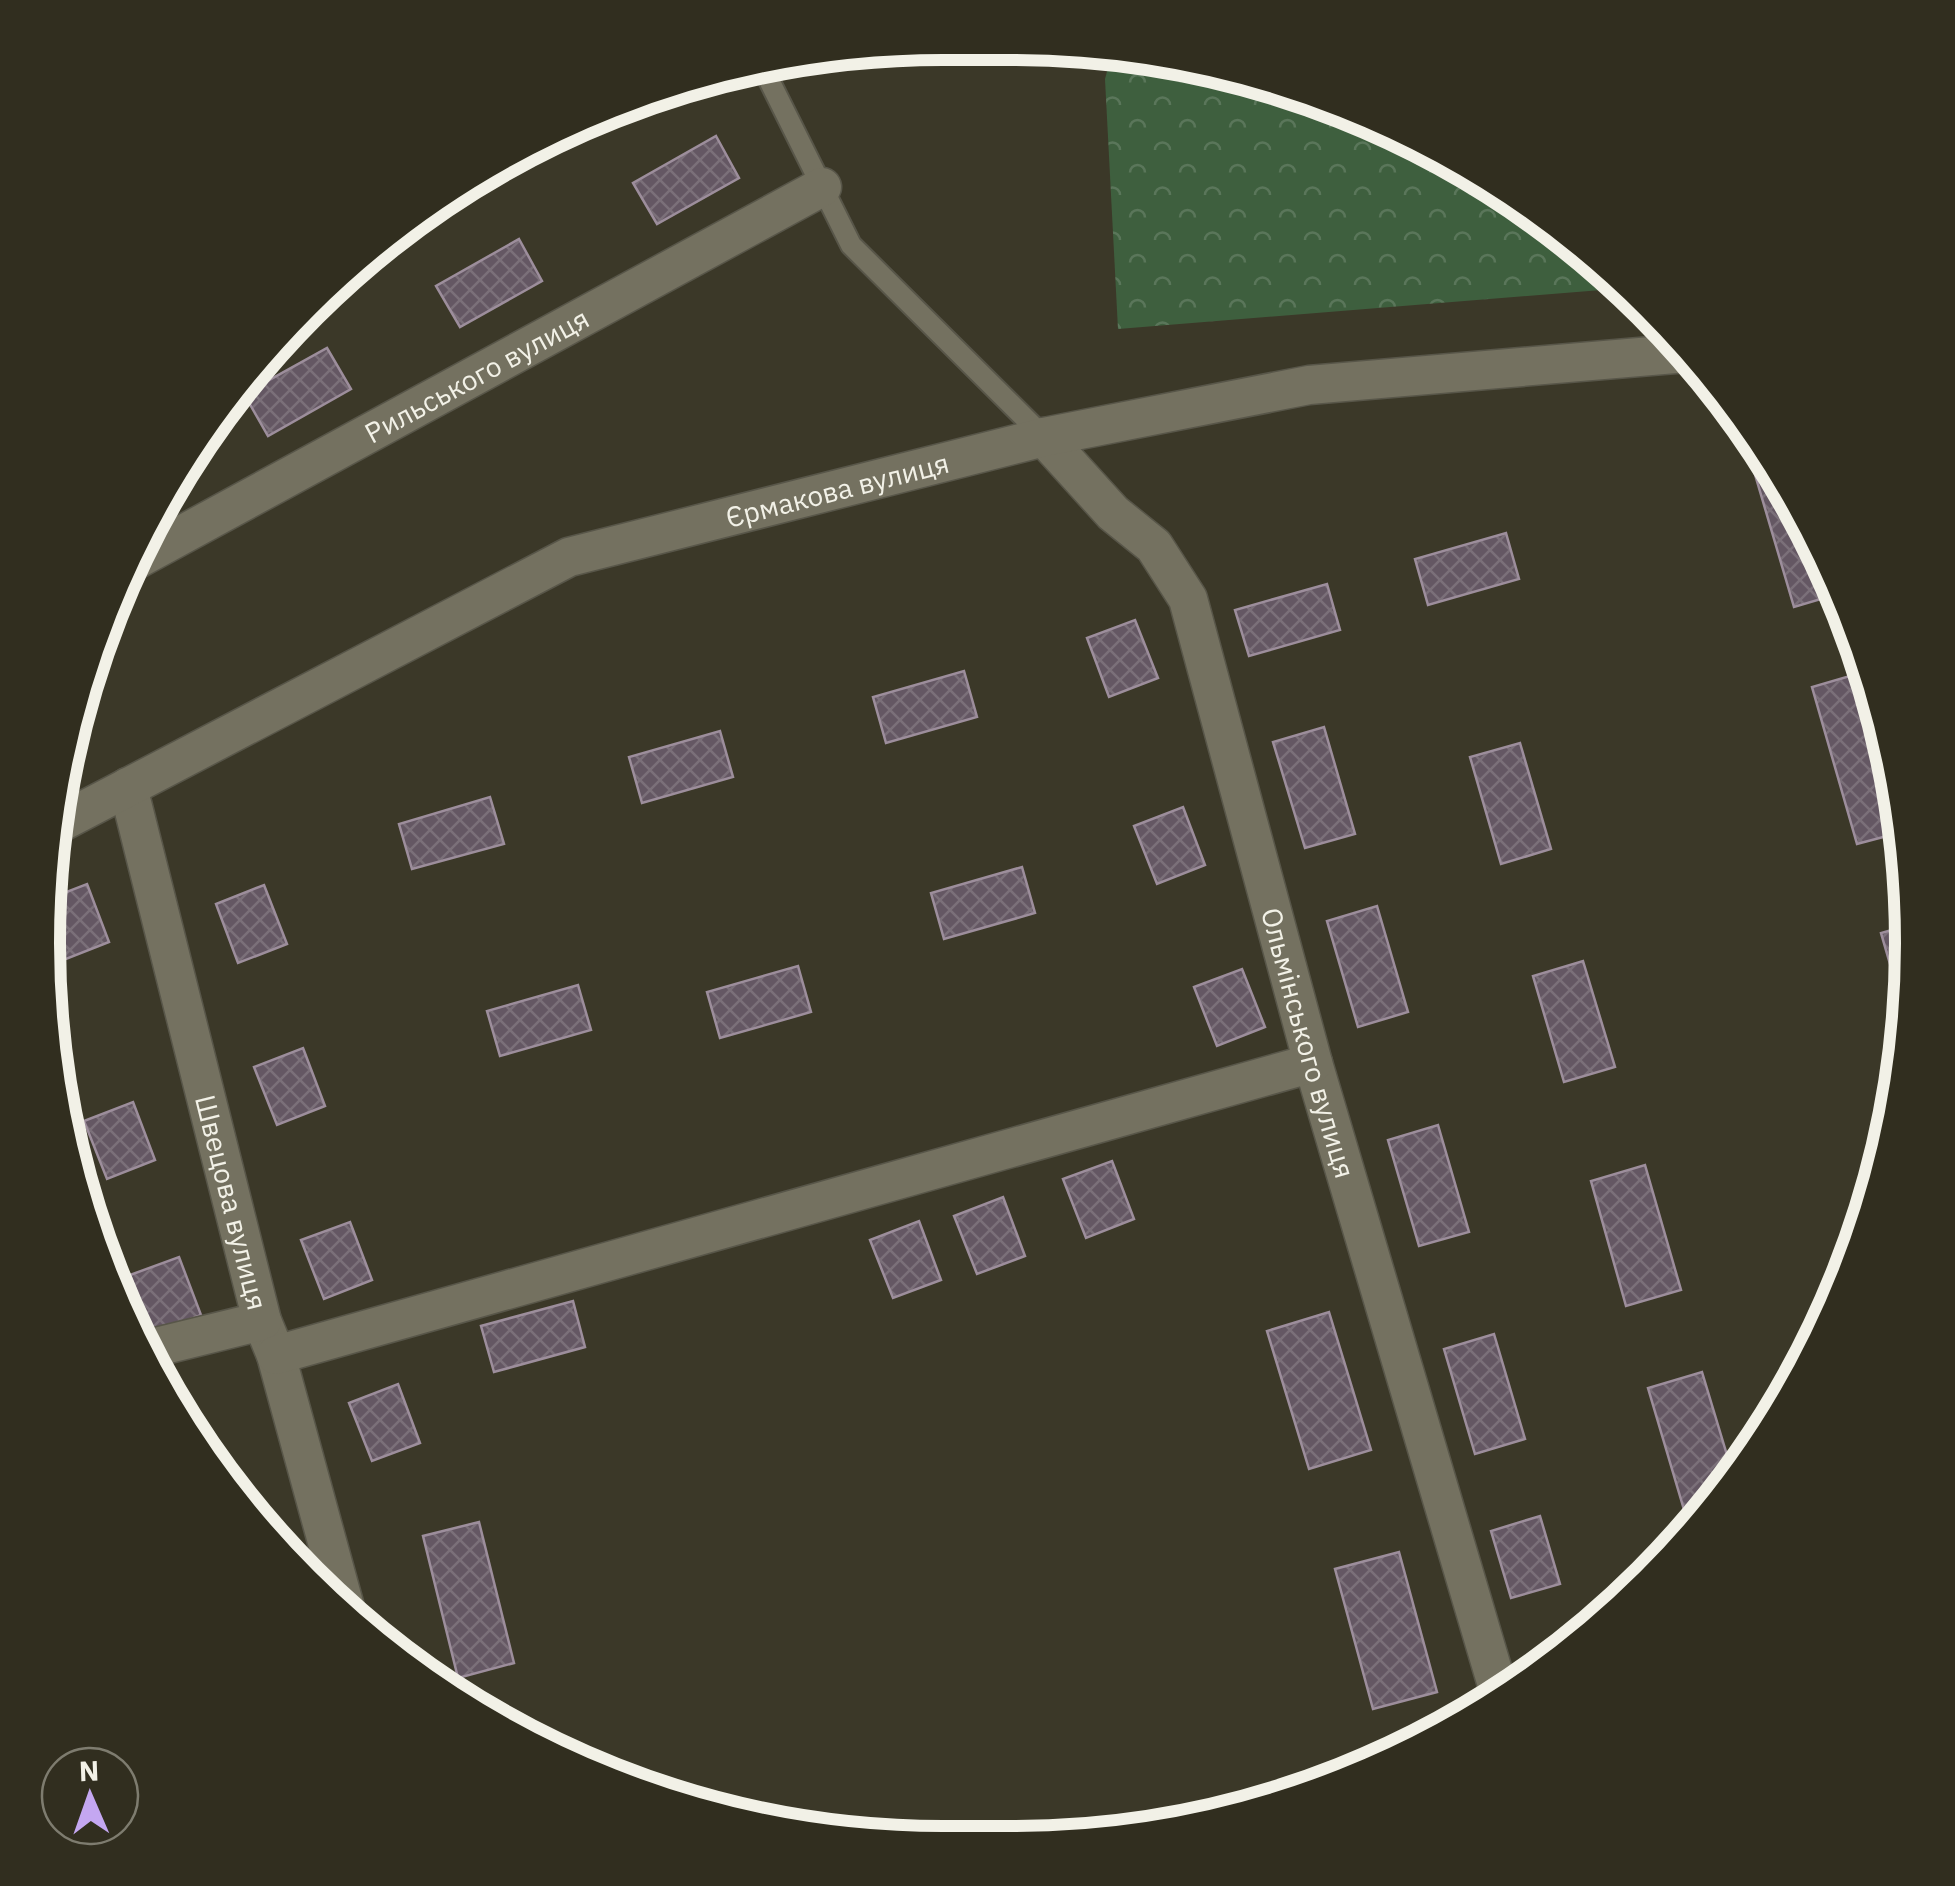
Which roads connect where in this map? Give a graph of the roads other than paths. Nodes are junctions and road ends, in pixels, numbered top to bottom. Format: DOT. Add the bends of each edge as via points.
graph roads {
  1 [pos="768,78"];
  2 [pos="822,187"];
  3 [pos="1670,354"];
  4 [pos="1044,437"];
  5 [pos="151,552"];
  6 [pos="128,787"];
  7 [pos="70,818"];
  8 [pos="1313,1063"];
  9 [pos="269,1338"];
  10 [pos="159,1349"];
  11 [pos="339,1586"];
  12 [pos="1496,1681"];
  1 -- 2 [label="lane"];
  2 -- 4 [label="lane" via="851,246"];
  2 -- 5 [label="street, Рильського вулиця"];
  3 -- 4 [label="street, Єрмакова вулиця" via="1310,385"];
  4 -- 6 [label="street, Єрмакова вулиця" via="569,557"];
  4 -- 8 [label="street, Ольмінського вулиця" via="1154,546 1188,600"];
  6 -- 7 [label="street, Єрмакова вулиця"];
  6 -- 9 [label="street, Швецова вулиця"];
  8 -- 9 [label="street"];
  8 -- 12 [label="street, Ольмінського вулиця"];
  9 -- 10 [label="street"];
  9 -- 11 [label="street, Швецова вулиця"];
}
